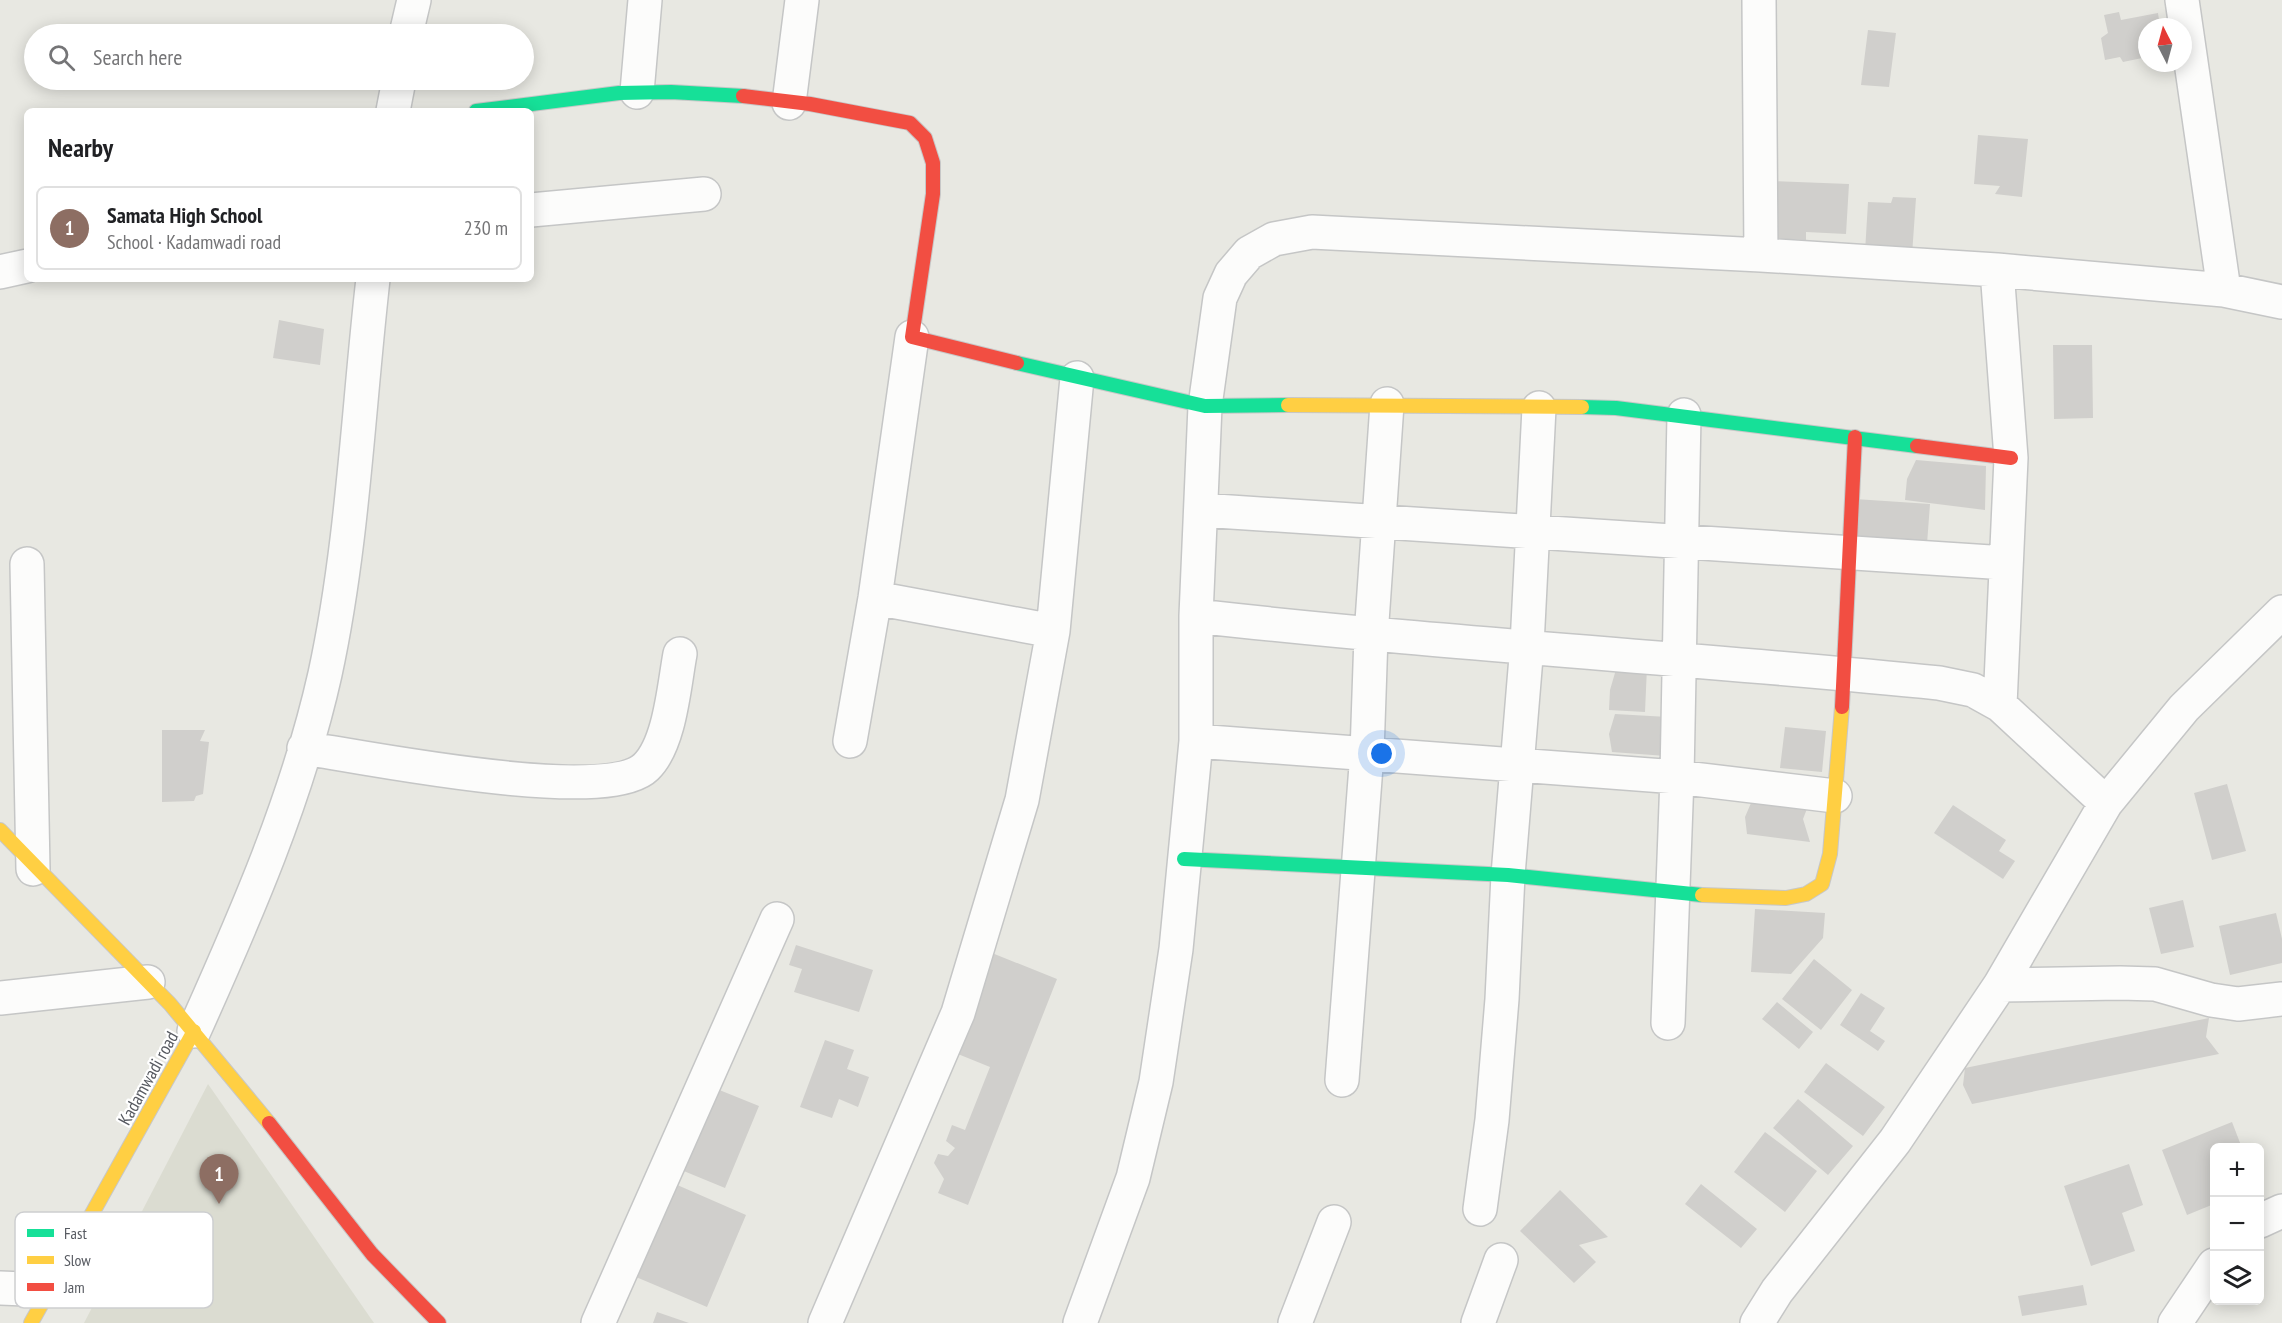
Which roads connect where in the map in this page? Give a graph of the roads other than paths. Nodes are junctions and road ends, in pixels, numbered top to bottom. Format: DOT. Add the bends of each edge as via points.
graph roads {
  1 [pos="414,0"];
  2 [pos="645,0"];
  3 [pos="802,0"];
  4 [pos="1759,0"];
  5 [pos="2175,1"];
  6 [pos="408,24"];
  7 [pos="397,90"];
  8 [pos="637,92"];
  9 [pos="789,103"];
  10 [pos="394,108"];
  11 [pos="501,108"];
  12 [pos="704,194"];
  13 [pos="534,210"];
  14 [pos="1761,255"];
  15 [pos="24,267"];
  16 [pos="1997,270"];
  17 [pos="0,272"];
  18 [pos="373,282"];
  19 [pos="2224,290"];
  20 [pos="2282,302"];
  21 [pos="912,337"];
  22 [pos="1077,378"];
  23 [pos="1386,404"];
  24 [pos="1205,406"];
  25 [pos="1539,408"];
  26 [pos="1684,415"];
  27 [pos="1855,437"];
  28 [pos="2011,458"];
  29 [pos="1201,510"];
  30 [pos="1381,523"];
  31 [pos="1532,533"];
  32 [pos="1681,543"];
  33 [pos="1849,554"];
  34 [pos="2006,563"];
  35 [pos="27,564"];
  36 [pos="875,598"];
  37 [pos="2282,612"];
  38 [pos="1196,616"];
  39 [pos="1053,631"];
  40 [pos="1371,636"];
  41 [pos="1527,645"];
  42 [pos="680,654"];
  43 [pos="1680,658"];
  44 [pos="1845,673"];
  45 [pos="2000,705"];
  46 [pos="850,741"];
  47 [pos="1196,741"];
  48 [pos="304,748"];
  49 [pos="1367,753"];
  50 [pos="1516,764"];
  51 [pos="1677,777"];
  52 [pos="1835,796"];
  53 [pos="2106,803"];
  54 [pos="0,830"];
  55 [pos="1184,859"];
  56 [pos="1359,867"];
  57 [pos="33,869"];
  58 [pos="1508,875"];
  59 [pos="1671,894"];
  60 [pos="777,919"];
  61 [pos="148,981"];
  62 [pos="2000,985"];
  63 [pos="0,998"];
  64 [pos="2282,999"];
  65 [pos="1668,1023"];
  66 [pos="194,1031"];
  67 [pos="1342,1080"];
  68 [pos="1480,1209"];
  69 [pos="2282,1211"];
  70 [pos="93,1212"];
  71 [pos="2264,1219"];
  72 [pos="1334,1222"];
  73 [pos="1500,1260"];
  74 [pos="2210,1271"];
  75 [pos="0,1288"];
  76 [pos="15,1289"];
  77 [pos="40,1308"];
  78 [pos="31,1323"];
  79 [pos="440,1323"];
  80 [pos="598,1323"];
  81 [pos="825,1323"];
  82 [pos="1080,1323"];
  83 [pos="1294,1323"];
  84 [pos="1478,1323"];
  85 [pos="1758,1323"];
  86 [pos="2175,1323"];
  1 -- 6 [label="street"];
  2 -- 8 [label="street"];
  3 -- 9 [label="street"];
  4 -- 14 [label="street"];
  5 -- 19 [label="street"];
  7 -- 10 [label="street"];
  8 -- 9 [label="street" via="695,92"];
  8 -- 11 [label="street"];
  9 -- 21 [label="street" via="910,123 924,134 932,153 933,194"];
  12 -- 13 [label="street"];
  14 -- 16 [label="street"];
  14 -- 24 [label="street" via="1312,232 1274,239 1248,253 1231,274 1220,298"];
  15 -- 17 [label="street"];
  16 -- 19 [label="street"];
  16 -- 28 [label="street"];
  18 -- 48 [label="street" via="344,554 325,674"];
  19 -- 20 [label="street"];
  21 -- 22 [label="street"];
  21 -- 36 [label="street"];
  22 -- 24 [label="street"];
  22 -- 39 [label="street"];
  23 -- 24 [label="street"];
  23 -- 25 [label="street"];
  23 -- 30 [label="street"];
  24 -- 29 [label="street"];
  25 -- 26 [label="street" via="1616,408"];
  25 -- 31 [label="street"];
  26 -- 27 [label="street"];
  26 -- 32 [label="street"];
  27 -- 28 [label="street"];
  27 -- 33 [label="street"];
  28 -- 34 [label="street"];
  29 -- 30 [label="street"];
  29 -- 38 [label="street"];
  30 -- 31 [label="street"];
  30 -- 40 [label="street"];
  31 -- 32 [label="street"];
  31 -- 41 [label="street"];
  32 -- 33 [label="street"];
  32 -- 43 [label="street"];
  33 -- 34 [label="street"];
  33 -- 44 [label="street"];
  34 -- 45 [label="street"];
  35 -- 57 [label="street"];
  36 -- 39 [label="street"];
  36 -- 46 [label="street"];
  37 -- 53 [label="street" via="2184,708"];
  38 -- 40 [label="street"];
  38 -- 47 [label="street"];
  39 -- 81 [label="street" via="1022,800 958,1013"];
  40 -- 41 [label="street"];
  40 -- 49 [label="street"];
  41 -- 43 [label="street"];
  41 -- 50 [label="street"];
  42 -- 48 [label="street" via="658,750 645,768 622,779 570,782 459,772"];
  43 -- 44 [label="street"];
  43 -- 51 [label="street"];
  44 -- 45 [label="street" via="1973,690"];
  44 -- 52 [label="street"];
  45 -- 53 [label="street"];
  47 -- 49 [label="street"];
  47 -- 55 [label="street"];
  48 -- 66 [label="street" via="276,839"];
  49 -- 50 [label="street"];
  49 -- 56 [label="street"];
  50 -- 51 [label="street"];
  50 -- 58 [label="street"];
  51 -- 52 [label="street"];
  51 -- 59 [label="street"];
  52 -- 59 [label="street" via="1827,872 1822,884 1806,894 1786,898"];
  53 -- 62 [label="street"];
  54 -- 57 [label="street, Kadamwadi road"];
  55 -- 56 [label="street"];
  55 -- 82 [label="street" via="1176,949 1156,1082 1133,1178"];
  56 -- 58 [label="street"];
  56 -- 67 [label="street"];
  57 -- 61 [label="street, Kadamwadi road"];
  58 -- 59 [label="street"];
  58 -- 68 [label="street" via="1497,1054"];
  59 -- 65 [label="street"];
  60 -- 80 [label="street"];
  61 -- 63 [label="street"];
  61 -- 66 [label="street, Kadamwadi road"];
  62 -- 64 [label="street" via="2120,982 2155,984 2238,1004"];
  62 -- 85 [label="street" via="1895,1141 1777,1291"];
  66 -- 70 [label="street, Kadamwadi road"];
  66 -- 79 [label="street" via="317,1188 406,1293"];
  69 -- 71 [label="street"];
  72 -- 83 [label="street"];
  73 -- 84 [label="street"];
  74 -- 86 [label="street"];
  75 -- 76 [label="street"];
  77 -- 78 [label="street, Kadamwadi road"];
}
